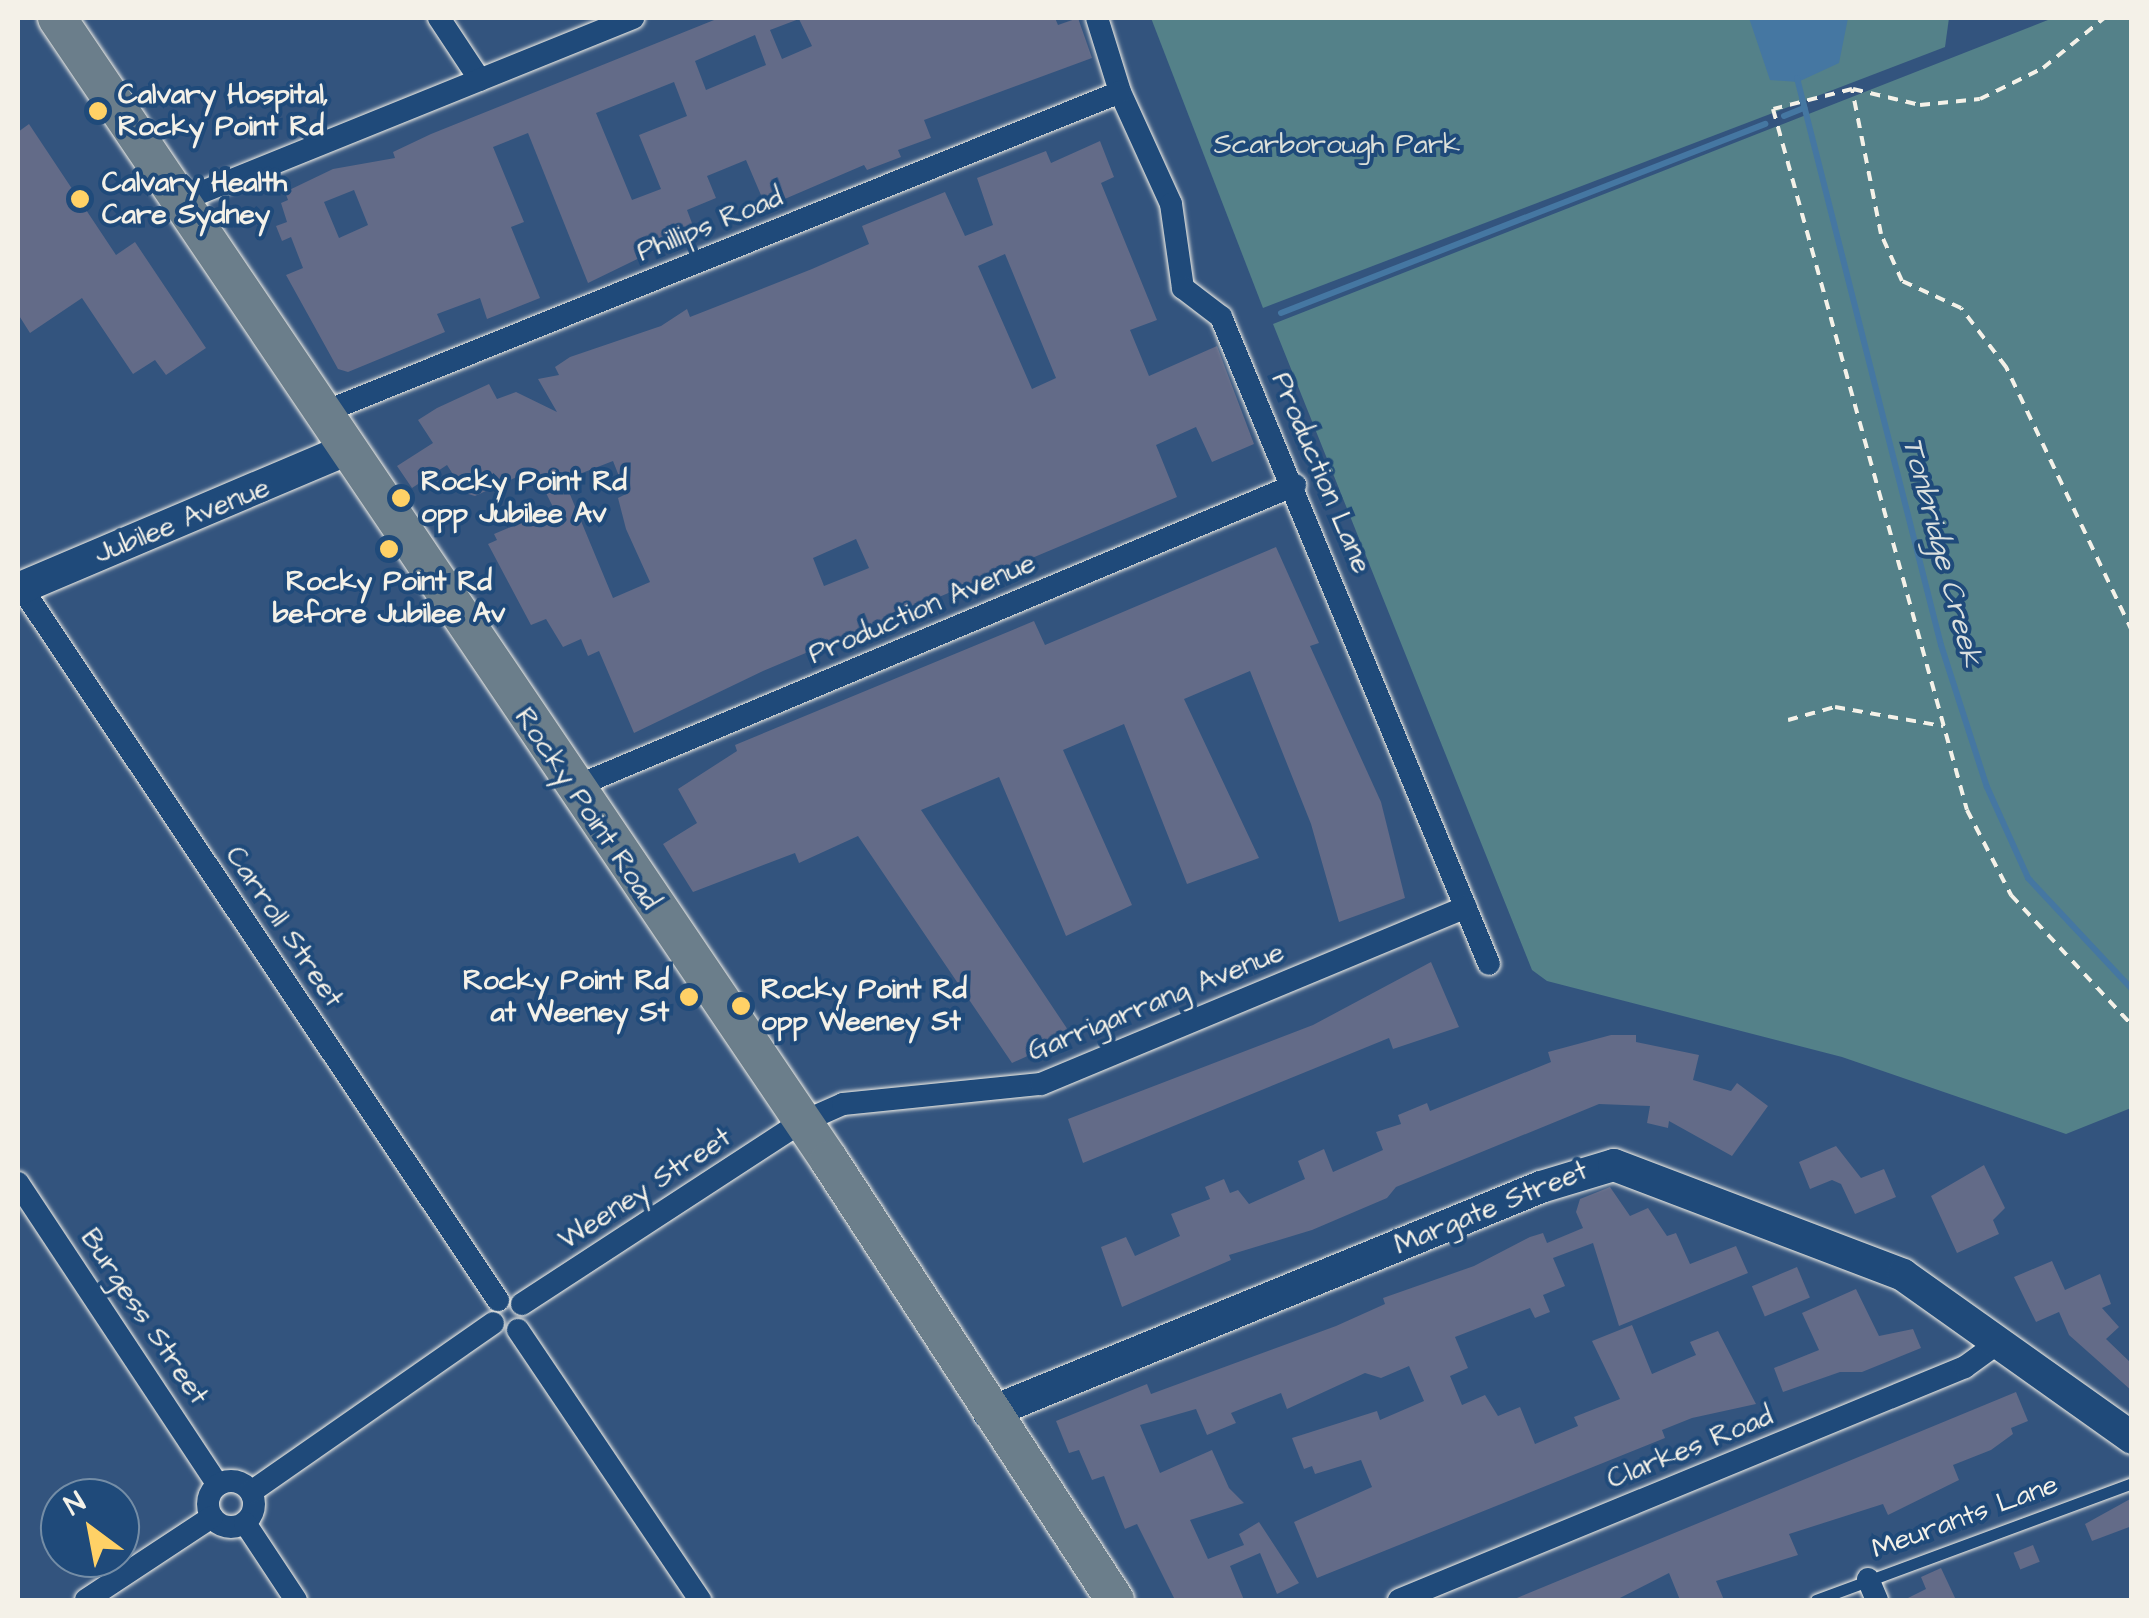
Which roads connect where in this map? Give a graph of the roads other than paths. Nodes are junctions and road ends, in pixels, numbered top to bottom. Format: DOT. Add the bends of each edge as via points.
graph roads {
  1 [pos="57,18"];
  2 [pos="439,18"];
  3 [pos="634,18"];
  4 [pos="1096,18"];
  5 [pos="480,80"];
  6 [pos="1120,92"];
  7 [pos="180,201"];
  8 [pos="322,413"];
  9 [pos="346,450"];
  10 [pos="1295,485"];
  11 [pos="19,588"];
  12 [pos="572,788"];
  13 [pos="1466,907"];
  14 [pos="1489,964"];
  15 [pos="800,1123"];
  16 [pos="18,1183"];
  17 [pos="498,1300"];
  18 [pos="522,1304"];
  19 [pos="492,1324"];
  20 [pos="518,1330"];
  21 [pos="1998,1343"];
  22 [pos="990,1413"];
  23 [pos="2132,1438"];
  24 [pos="2132,1483"];
  25 [pos="218,1485"];
  26 [pos="251,1492"];
  27 [pos="212,1517"];
  28 [pos="245,1523"];
  29 [pos="1873,1590"];
  30 [pos="86,1600"];
  31 [pos="296,1600"];
  32 [pos="700,1600"];
  33 [pos="1115,1600"];
  34 [pos="1399,1600"];
  35 [pos="1816,1600"];
  1 -- 7 [label="main road, Rocky Point Road"];
  2 -- 5 [label="street"];
  3 -- 5 [label="street"];
  4 -- 6 [label="street, Production Lane"];
  5 -- 7 [label="street"];
  6 -- 8 [label="street, Phillips Road"];
  6 -- 10 [label="street, Production Lane" via="1171,204 1183,288 1221,317"];
  7 -- 8 [label="main road, Rocky Point Road"];
  8 -- 9 [label="main road, Rocky Point Road"];
  9 -- 11 [label="street, Jubilee Avenue"];
  9 -- 12 [label="main road, Rocky Point Road"];
  10 -- 12 [label="street, Production Avenue"];
  10 -- 13 [label="street, Production Lane"];
  11 -- 17 [label="street, Carroll Street"];
  12 -- 15 [label="main road, Rocky Point Road"];
  13 -- 14 [label="street, Production Lane"];
  13 -- 15 [label="street, Garrigarrang Avenue" via="1042,1084 844,1104"];
  15 -- 18 [label="street, Weeney Street"];
  15 -- 22 [label="main road, Rocky Point Road"];
  16 -- 25 [label="street, Burgess Street"];
  17 -- 18 [label="street"];
  17 -- 19 [label="street"];
  18 -- 20 [label="street" via="526,1318"];
  19 -- 20 [label="street" via="504,1332"];
  19 -- 26 [label="street"];
  20 -- 32 [label="street"];
  21 -- 22 [label="street, Margate Street" via="1874,1260 1630,1168 1601,1165"];
  21 -- 23 [label="street, Margate Street"];
  21 -- 34 [label="street, Clarkes Road" via="1965,1366"];
  22 -- 33 [label="main road, Rocky Point Road"];
  24 -- 29 [label="lane, Meurants Lane"];
  25 -- 26 [label="street" via="240,1482"];
  25 -- 27 [label="street" via="208,1504"];
  26 -- 28 [label="street" via="254,1512"];
  27 -- 28 [label="street" via="224,1526"];
  27 -- 30 [label="street"];
  28 -- 31 [label="street"];
  29 -- 35 [label="lane, Meurants Lane"];
}
